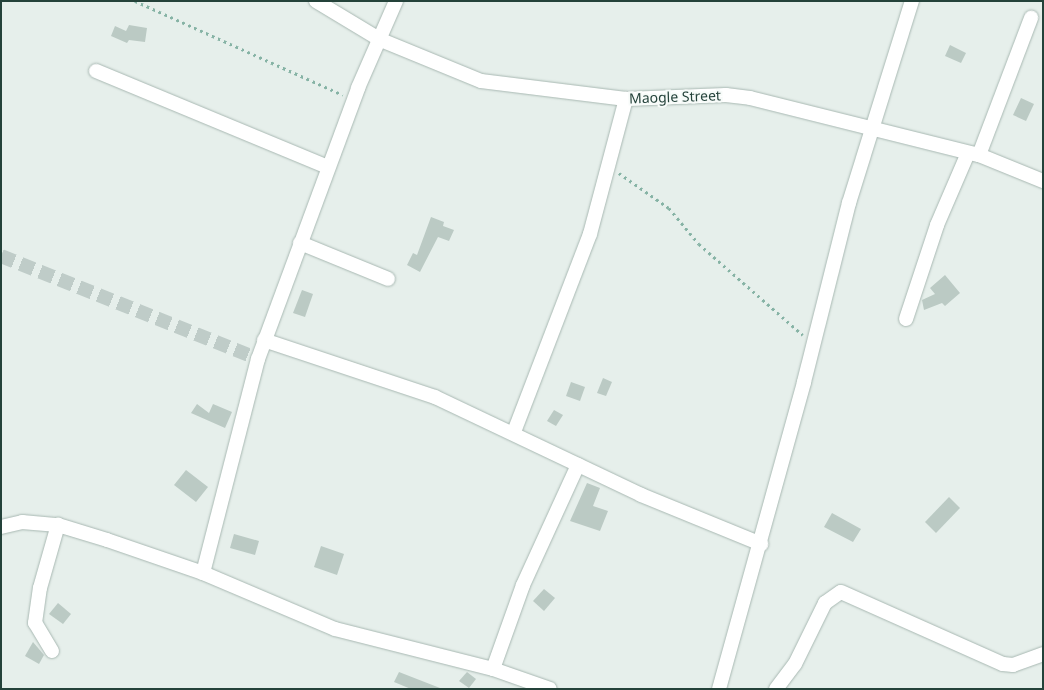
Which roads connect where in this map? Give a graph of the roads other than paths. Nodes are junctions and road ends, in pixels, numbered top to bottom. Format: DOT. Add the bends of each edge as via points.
graph roads {
  1 [pos="316,1"];
  2 [pos="396,1"];
  3 [pos="912,1"];
  4 [pos="1030,18"];
  5 [pos="381,40"];
  6 [pos="96,71"];
  7 [pos="626,99"];
  8 [pos="873,127"];
  9 [pos="974,154"];
  10 [pos="328,167"];
  11 [pos="1043,181"];
  12 [pos="300,243"];
  13 [pos="388,279"];
  14 [pos="906,319"];
  15 [pos="264,340"];
  16 [pos="514,432"];
  17 [pos="578,465"];
  18 [pos="58,526"];
  19 [pos="1,527"];
  20 [pos="761,544"];
  21 [pos="203,573"];
  22 [pos="52,651"];
  23 [pos="1043,654"];
  24 [pos="493,669"];
  25 [pos="550,689"];
  26 [pos="720,689"];
  27 [pos="776,689"];
  1 -- 5 [label="street, Maogle Street"];
  2 -- 5 [label="street"];
  3 -- 8 [label="street"];
  4 -- 9 [label="street"];
  5 -- 7 [label="street, Maogle Street" via="481,82"];
  5 -- 10 [label="street"];
  6 -- 10 [label="street"];
  7 -- 8 [label="street, Maogle Street" via="750,98"];
  7 -- 16 [label="street" via="573,285"];
  8 -- 9 [label="street, Maogle Street"];
  8 -- 20 [label="street" via="848,204"];
  9 -- 11 [label="street, Maogle Street"];
  9 -- 14 [label="street" via="937,225"];
  10 -- 12 [label="street"];
  12 -- 13 [label="street"];
  12 -- 15 [label="street"];
  15 -- 16 [label="street" via="435,397"];
  15 -- 21 [label="street"];
  16 -- 17 [label="street"];
  17 -- 20 [label="street" via="641,495"];
  17 -- 24 [label="street" via="523,585"];
  18 -- 19 [label="street" via="22,522"];
  18 -- 21 [label="street"];
  18 -- 22 [label="street" via="40,588 35,623"];
  20 -- 26 [label="street"];
  21 -- 24 [label="street" via="335,629"];
  23 -- 27 [label="street" via="1012,665 1002,664 841,592 825,603 795,664"];
  24 -- 25 [label="street"];
}
